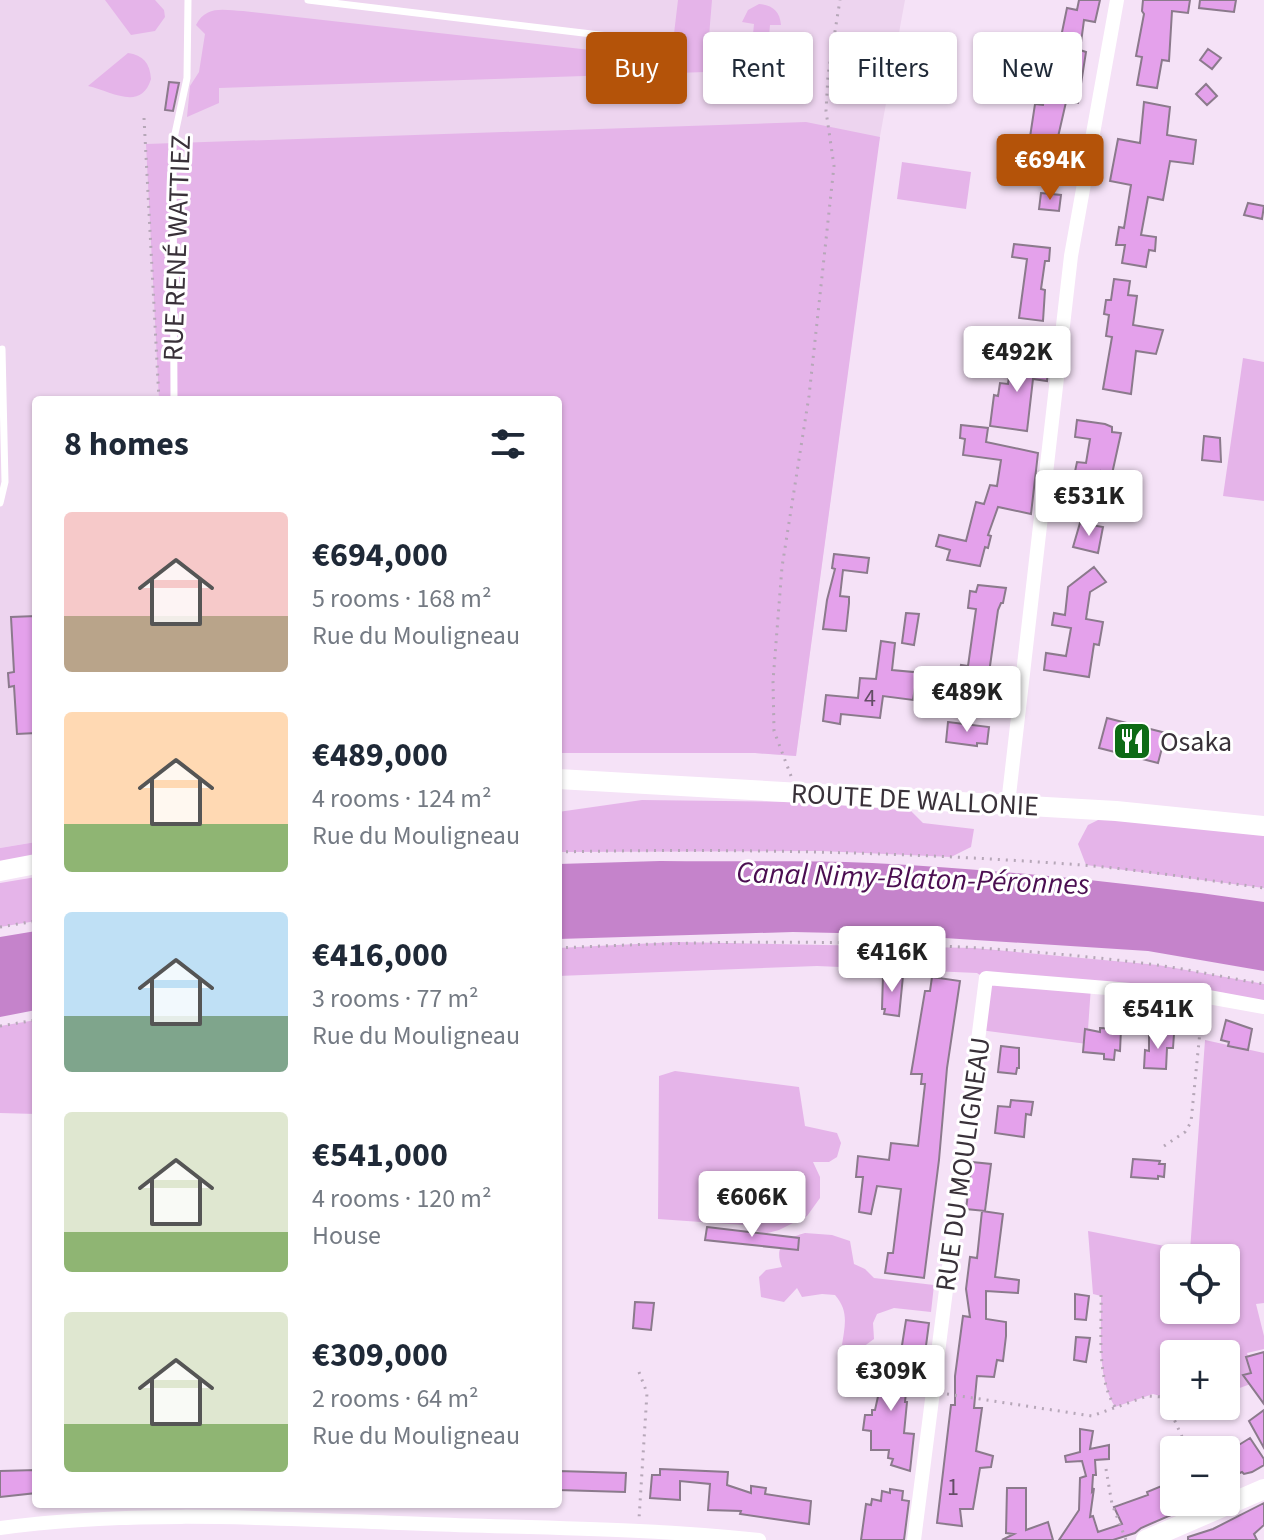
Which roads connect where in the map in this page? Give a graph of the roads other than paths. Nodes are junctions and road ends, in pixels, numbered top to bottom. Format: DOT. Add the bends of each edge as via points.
graph roads {
  1 [pos="188,0"];
  2 [pos="308,0"];
  3 [pos="1117,0"];
  4 [pos="586,33"];
  5 [pos="2,349"];
  6 [pos="174,396"];
  7 [pos="0,503"];
  8 [pos="562,781"];
  9 [pos="1008,804"];
  10 [pos="1264,826"];
  11 [pos="32,865"];
  12 [pos="0,871"];
  13 [pos="1264,1007"];
  14 [pos="1264,1489"];
  15 [pos="0,1528"];
  16 [pos="468,1533"];
  17 [pos="759,1540"];
  18 [pos="914,1540"];
  19 [pos="1146,1540"];
  1 -- 6 [label="lane, RUE RENÉ WATTIEZ" via="187,78 173,143"];
  2 -- 4 [label="lane"];
  3 -- 9 [label="street" via="1071,256"];
  5 -- 7 [label="lane" via="5,482"];
  8 -- 9 [label="main road, ROUTE DE WALLONIE"];
  9 -- 10 [label="main road, ROUTE DE WALLONIE"];
  11 -- 12 [label="main road"];
  13 -- 18 [label="street, RUE DU MOULIGNEAU" via="1203,996 986,978"];
  14 -- 19 [label="main road"];
  15 -- 16 [label="street" via="185,1516"];
  16 -- 17 [label="street" via="639,1531"];
}
